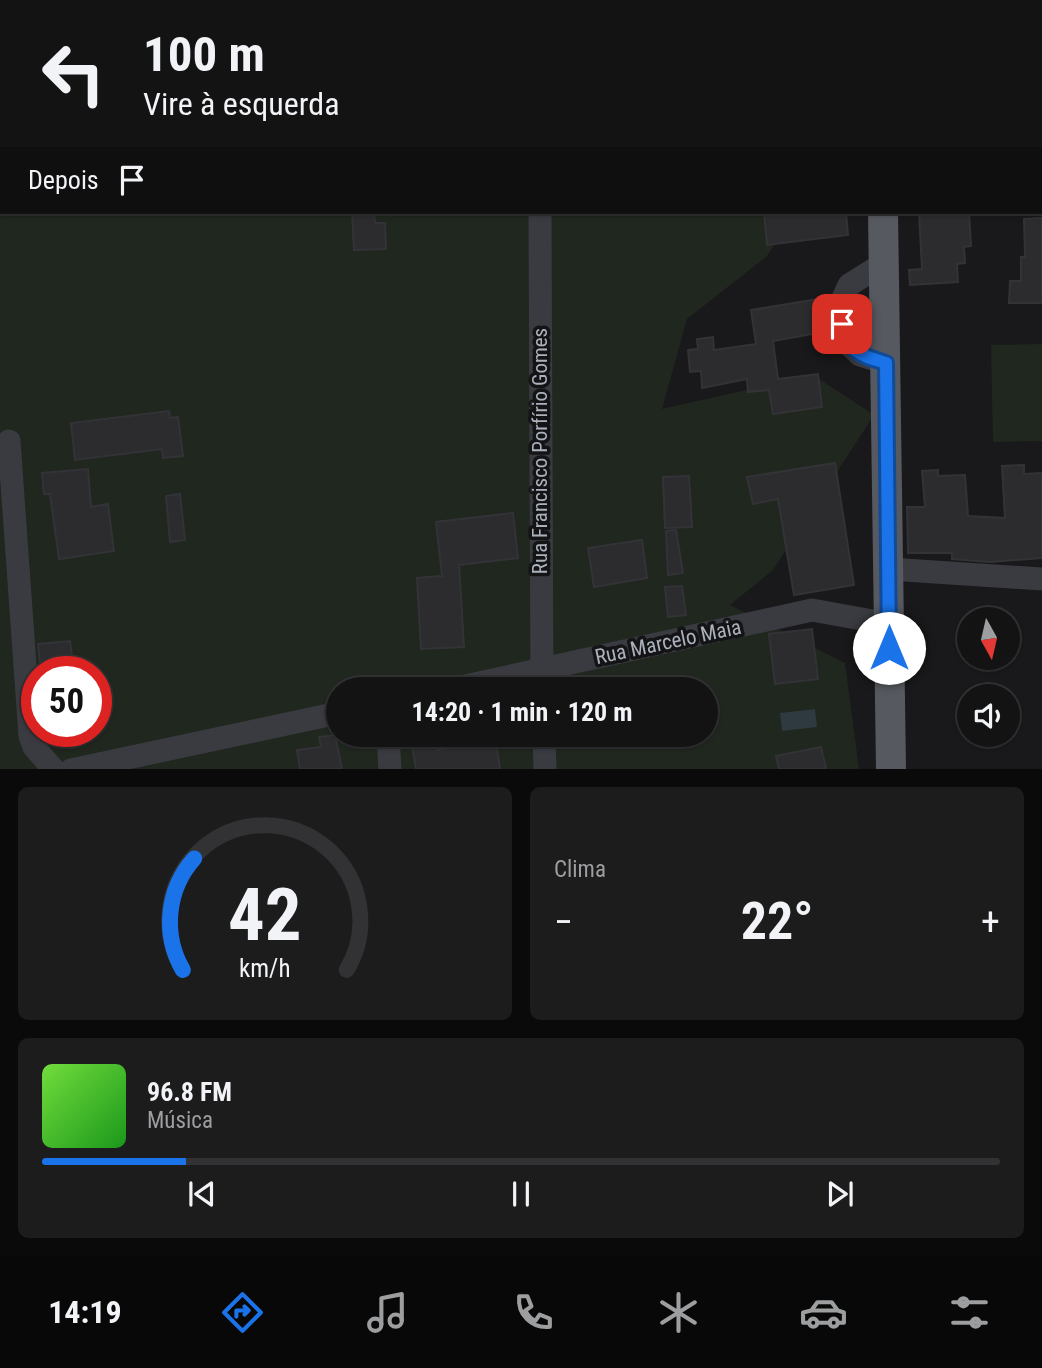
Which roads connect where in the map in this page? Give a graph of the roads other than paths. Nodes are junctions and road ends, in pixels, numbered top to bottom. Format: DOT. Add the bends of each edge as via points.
graph roads {
  1 [pos="540,214"];
  2 [pos="883,214"];
  3 [pos="884,263"];
  4 [pos="886,363"];
  5 [pos="9,441"];
  6 [pos="889,569"];
  7 [pos="1042,579"];
  8 [pos="889,624"];
  9 [pos="541,677"];
  10 [pos="553,677"];
  11 [pos="326,716"];
  12 [pos="389,747"];
  13 [pos="544,747"];
  14 [pos="54,769"];
  15 [pos="71,769"];
  16 [pos="390,769"];
  17 [pos="545,769"];
  18 [pos="891,769"];
  1 -- 9 [label="street, Rua Francisco Porfírio Gomes"];
  2 -- 3 [label="main road"];
  3 -- 4 [label="main road"];
  3 -- 4 [label="street" via="849,285 839,307 846,342 860,355"];
  4 -- 6 [label="main road"];
  5 -- 14 [label="street" via="30,736"];
  6 -- 7 [label="street"];
  6 -- 8 [label="main road"];
  8 -- 10 [label="street, Rua Marcelo Maia" via="812,610"];
  8 -- 18 [label="main road"];
  11 -- 15 [label="street"];
  12 -- 16 [label="street"];
  13 -- 17 [label="street"];
}
